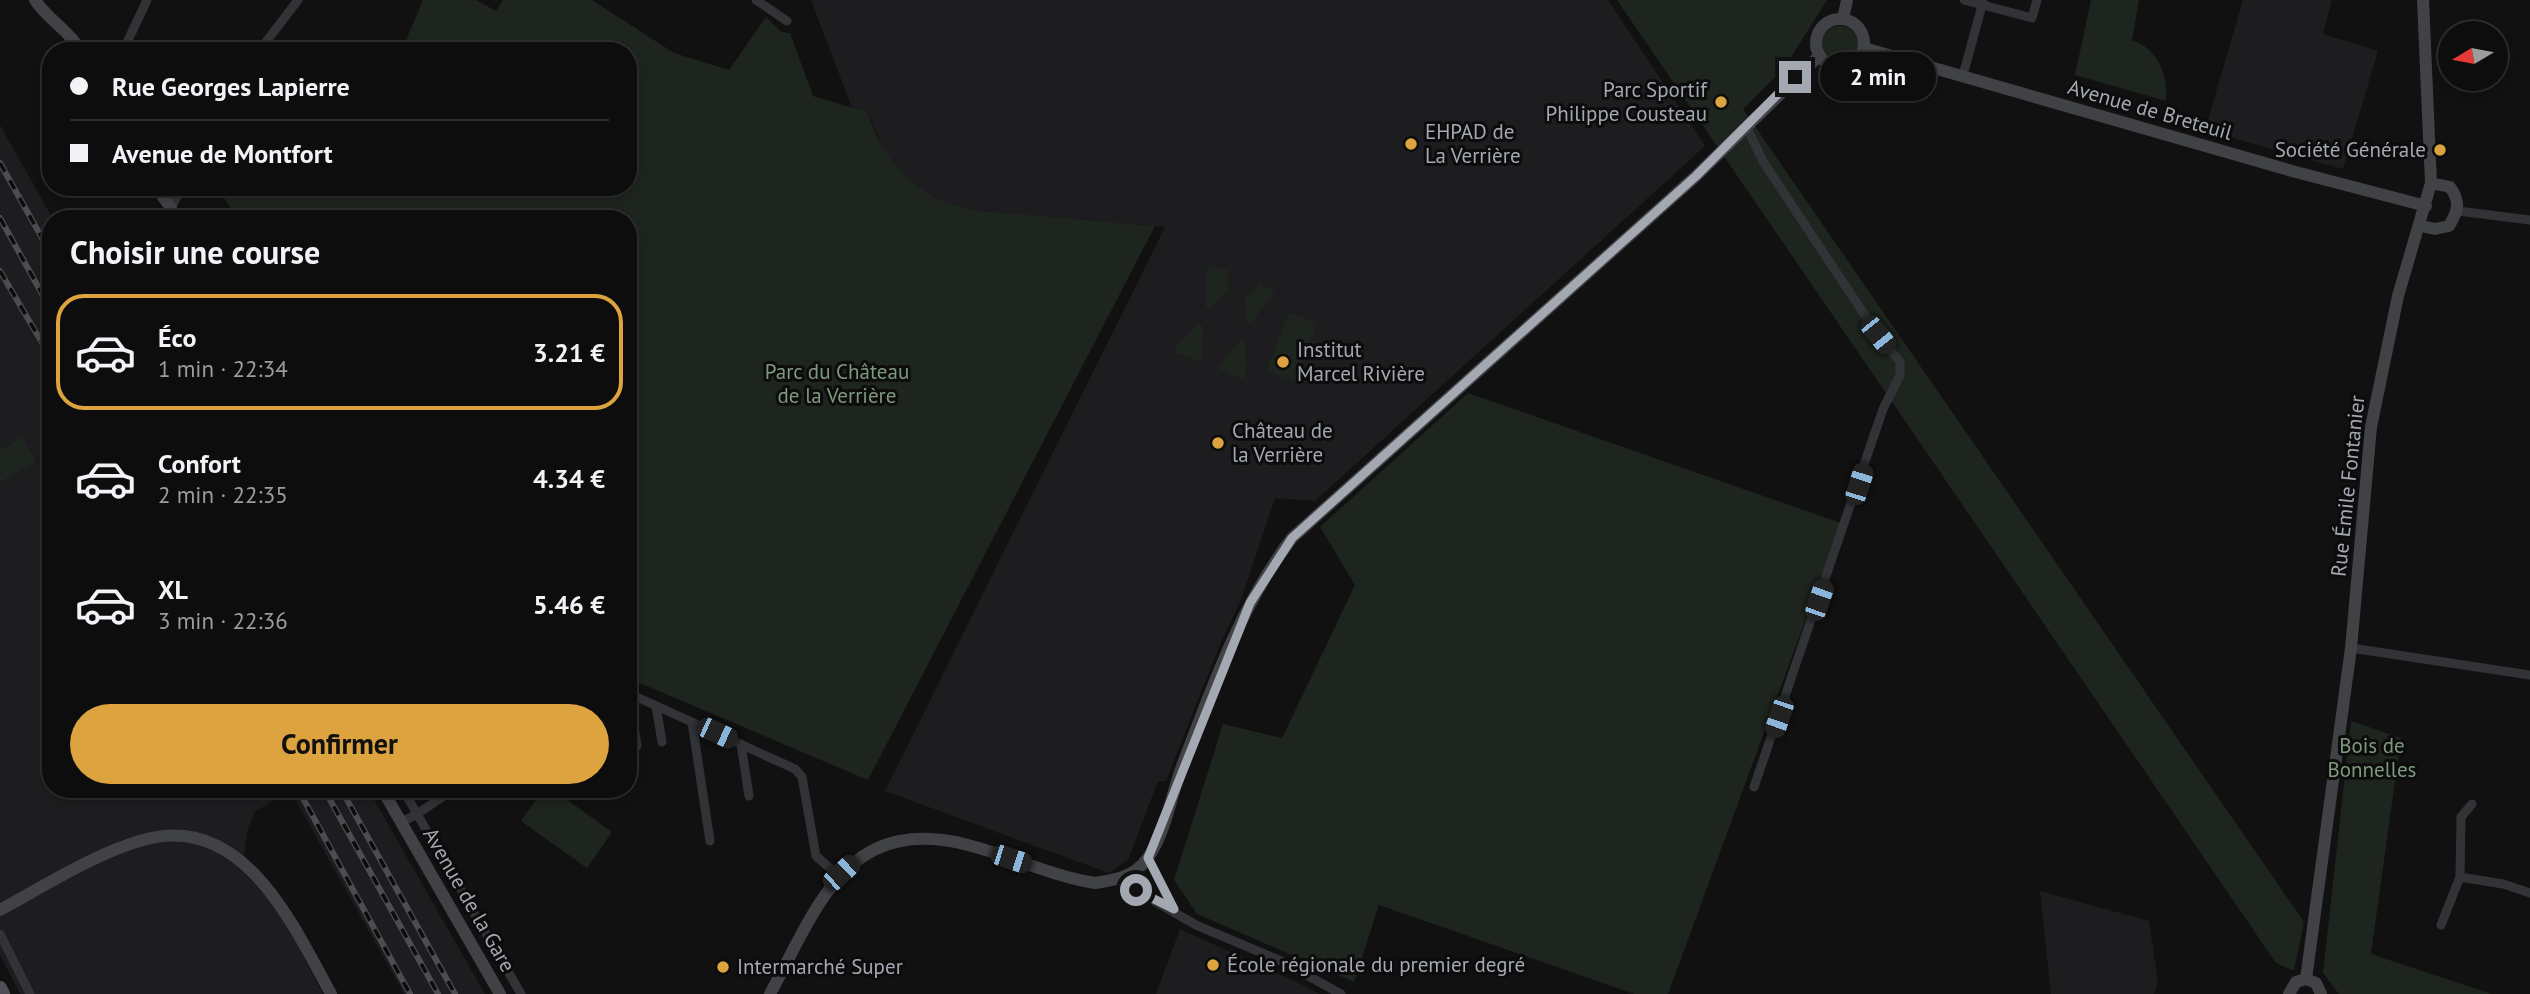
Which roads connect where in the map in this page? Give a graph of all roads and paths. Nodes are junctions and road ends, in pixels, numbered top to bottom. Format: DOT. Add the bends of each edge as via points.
graph roads {
  1 [pos="35,0"];
  2 [pos="147,0"];
  3 [pos="298,0"];
  4 [pos="755,0"];
  5 [pos="1847,0"];
  6 [pos="1964,0"];
  7 [pos="2036,0"];
  8 [pos="2423,0"];
  9 [pos="1983,3"];
  10 [pos="1843,19"];
  11 [pos="787,21"];
  12 [pos="76,42"];
  13 [pos="127,42"];
  14 [pos="266,42"];
  15 [pos="1864,48"];
  16 [pos="1819,56"];
  17 [pos="1963,75"];
  18 [pos="1747,128"];
  19 [pos="2431,183"];
  20 [pos="2427,206"];
  21 [pos="2458,211"];
  22 [pos="2530,220"];
  23 [pos="2421,226"];
  24 [pos="2351,648"];
  25 [pos="2530,675"];
  26 [pos="637,697"];
  27 [pos="656,706"];
  28 [pos="692,722"];
  29 [pos="662,742"];
  30 [pos="741,744"];
  31 [pos="1754,787"];
  32 [pos="749,796"];
  33 [pos="387,798"];
  34 [pos="409,798"];
  35 [pos="441,798"];
  36 [pos="2472,804"];
  37 [pos="417,814"];
  38 [pos="402,822"];
  39 [pos="710,841"];
  40 [pos="1148,858"];
  41 [pos="841,873"];
  42 [pos="2460,877"];
  43 [pos="1118,880"];
  44 [pos="2530,893"];
  45 [pos="1174,909"];
  46 [pos="0,910"];
  47 [pos="2441,925"];
  48 [pos="0,934"];
  49 [pos="2306,979"];
  50 [pos="0,988"];
  51 [pos="3,994"];
  52 [pos="30,994"];
  53 [pos="331,994"];
  54 [pos="500,994"];
  55 [pos="521,994"];
  56 [pos="769,994"];
  57 [pos="1341,994"];
  58 [pos="2289,994"];
  59 [pos="2321,994"];
  1 -- 12 [label="street" via="47,18"];
  2 -- 13 [label="street"];
  3 -- 14 [label="street"];
  4 -- 11 [label="street"];
  5 -- 10 [label="street"];
  6 -- 9 [label="street"];
  7 -- 9 [label="street" via="2032,18"];
  8 -- 19 [label="street, Rue Émile Fontanier"];
  9 -- 17 [label="street"];
  10 -- 15 [label="street" via="1862,32"];
  10 -- 16 [label="street" via="1828,22 1818,33"];
  15 -- 16 [label="street" via="1848,66 1832,66"];
  15 -- 17 [label="street, Avenue de Breteuil"];
  16 -- 18 [label="street"];
  17 -- 20 [label="street, Avenue de Breteuil"];
  18 -- 31 [label="street" via="1763,163 1900,362 1900,375 1883,409"];
  18 -- 40 [label="street" via="1292,538 1250,603"];
  19 -- 20 [label="street, Rue Émile Fontanier"];
  19 -- 21 [label="street" via="2450,187"];
  20 -- 23 [label="street, Rue Émile Fontanier"];
  21 -- 22 [label="street"];
  21 -- 23 [label="street" via="2449,226"];
  23 -- 24 [label="street, Rue Émile Fontanier" via="2398,296 2371,427"];
  24 -- 25 [label="street"];
  24 -- 49 [label="street, Rue Émile Fontanier"];
  26 -- 27 [label="street"];
  27 -- 28 [label="street"];
  27 -- 29 [label="street"];
  28 -- 30 [label="street"];
  28 -- 39 [label="street"];
  30 -- 32 [label="street"];
  30 -- 41 [label="street" via="795,769 802,777 820,861"];
  33 -- 38 [label="street, Avenue de la Gare"];
  34 -- 37 [label="street"];
  35 -- 37 [label="street"];
  36 -- 42 [label="street" via="2461,817"];
  37 -- 38 [label="street"];
  37 -- 55 [label="street"];
  38 -- 54 [label="street, Avenue de la Gare"];
  40 -- 43 [label="street"];
  40 -- 45 [label="street"];
  41 -- 43 [label="street" via="876,848 926,839 967,845 1079,880"];
  41 -- 56 [label="street"];
  42 -- 44 [label="street"];
  42 -- 47 [label="street"];
  43 -- 45 [label="street"];
  45 -- 57 [label="street" via="1196,925 1280,961"];
  46 -- 53 [label="street" via="146,839 174,836 205,841 239,857 257,875 290,920"];
  48 -- 52 [label="street"];
  49 -- 58 [label="street" via="2296,982"];
  49 -- 59 [label="street" via="2316,984"];
  50 -- 51 [label="main road"];
}
